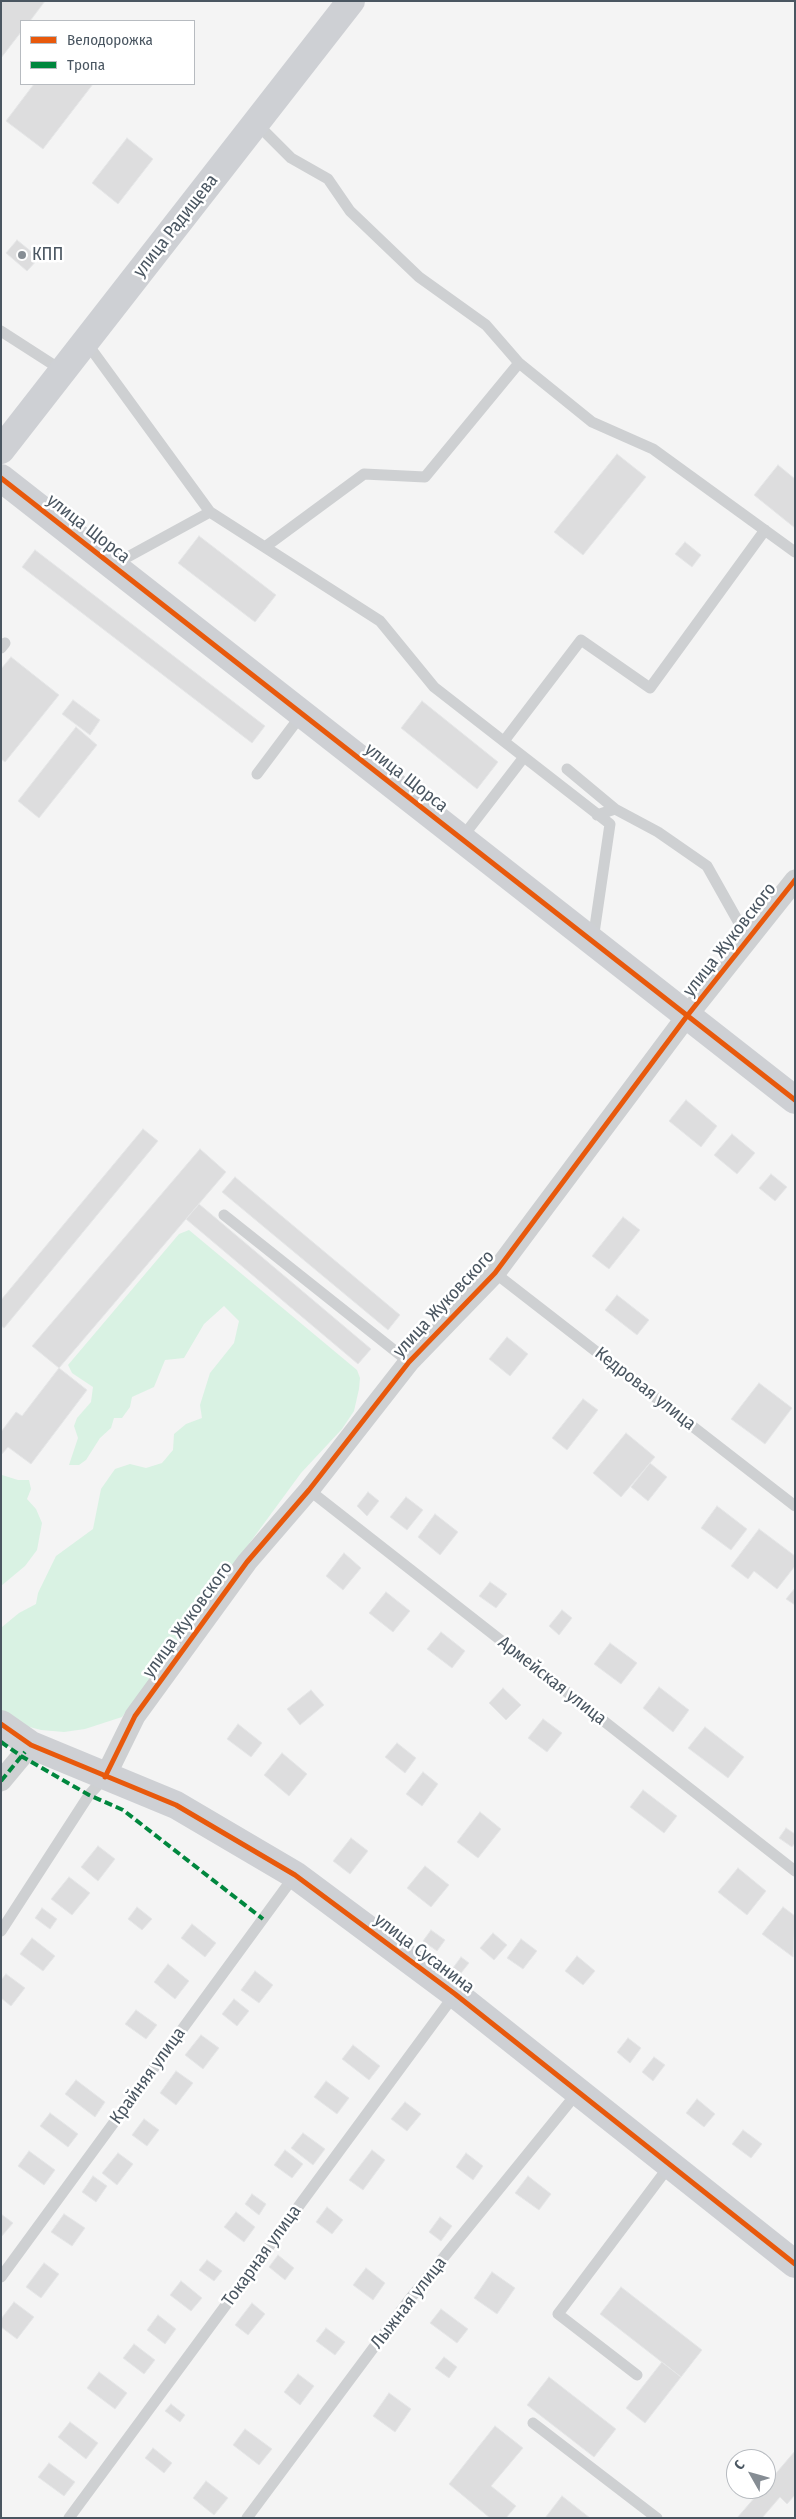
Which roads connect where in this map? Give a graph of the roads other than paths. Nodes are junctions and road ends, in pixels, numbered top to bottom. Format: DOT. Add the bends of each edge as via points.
graph roads {
  1 [pos="352,1"];
  2 [pos="256,123"];
  3 [pos="1,331"];
  4 [pos="86,342"];
  5 [pos="519,363"];
  6 [pos="63,371"];
  7 [pos="1,450"];
  8 [pos="1,478"];
  9 [pos="210,512"];
  10 [pos="765,530"];
  11 [pos="265,547"];
  12 [pos="795,552"];
  13 [pos="112,565"];
  14 [pos="302,714"];
  15 [pos="504,741"];
  16 [pos="524,757"];
  17 [pos="567,769"];
  18 [pos="257,774"];
  19 [pos="615,808"];
  20 [pos="597,814"];
  21 [pos="461,839"];
  22 [pos="795,880"];
  23 [pos="748,939"];
  24 [pos="593,942"];
  25 [pos="687,1016"];
  26 [pos="795,1100"];
  27 [pos="224,1215"];
  28 [pos="494,1272"];
  29 [pos="408,1362"];
  30 [pos="309,1490"];
  31 [pos="795,1506"];
  32 [pos="1,1724"];
  33 [pos="31,1745"];
  34 [pos="105,1777"];
  35 [pos="1,1781"];
  36 [pos="795,1871"];
  37 [pos="295,1875"];
  38 [pos="1,1931"];
  39 [pos="455,1994"];
  40 [pos="578,2093"];
  41 [pos="670,2166"];
  42 [pos="795,2264"];
  43 [pos="1,2277"];
  44 [pos="637,2375"];
  45 [pos="533,2423"];
  46 [pos="68,2518"];
  47 [pos="247,2518"];
  48 [pos="658,2518"];
  1 -- 2 [label="street, улица Радищева"];
  2 -- 4 [label="street, улица Радищева"];
  2 -- 5 [label="lane" via="291,158 328,179 357,218 419,277 486,325"];
  3 -- 6 [label="lane"];
  4 -- 6 [label="street, улица Радищева"];
  4 -- 9 [label="lane"];
  5 -- 10 [label="lane" via="592,422 653,450"];
  5 -- 11 [label="lane" via="426,477 364,474"];
  6 -- 7 [label="street, улица Радищева"];
  8 -- 13 [label="street, улица Щорса"];
  9 -- 11 [label="lane"];
  9 -- 13 [label="lane"];
  10 -- 12 [label="lane"];
  10 -- 15 [label="lane" via="650,688 581,640"];
  11 -- 15 [label="lane" via="380,621 434,687"];
  13 -- 14 [label="street, улица Щорса"];
  14 -- 18 [label="lane"];
  14 -- 21 [label="street, улица Щорса"];
  15 -- 16 [label="lane"];
  16 -- 20 [label="lane"];
  16 -- 21 [label="lane"];
  17 -- 19 [label="lane"];
  19 -- 20 [label="lane"];
  19 -- 23 [label="lane" via="658,832 707,866"];
  20 -- 24 [label="lane" via="610,824"];
  21 -- 24 [label="street, улица Щорса"];
  22 -- 23 [label="street, улица Жуковского"];
  23 -- 25 [label="street, улица Жуковского"];
  24 -- 25 [label="street, улица Щорса"];
  25 -- 26 [label="street, улица Щорса"];
  25 -- 28 [label="street, улица Жуковского"];
  27 -- 29 [label="lane"];
  28 -- 29 [label="street, улица Жуковского"];
  28 -- 31 [label="lane, Кедровая улица"];
  29 -- 30 [label="street, улица Жуковского"];
  30 -- 34 [label="street, улица Жуковского" via="247,1562 135,1716"];
  30 -- 36 [label="lane, Армейская улица"];
  32 -- 33 [label="street, улица Сусанина"];
  33 -- 34 [label="street, улица Сусанина"];
  33 -- 35 [label="street"];
  34 -- 37 [label="street, улица Сусанина" via="176,1805"];
  34 -- 38 [label="lane, улица Жуковского" via="88,1795"];
  37 -- 39 [label="street, улица Сусанина"];
  37 -- 43 [label="lane, Крайняя улица"];
  39 -- 40 [label="street, улица Сусанина"];
  39 -- 46 [label="lane, Токарная улица"];
  40 -- 41 [label="street, улица Сусанина"];
  40 -- 47 [label="lane, Лыжная улица" via="409,2300"];
  41 -- 42 [label="street, улица Сусанина"];
  41 -- 44 [label="lane" via="558,2314"];
  45 -- 48 [label="lane"];
}
